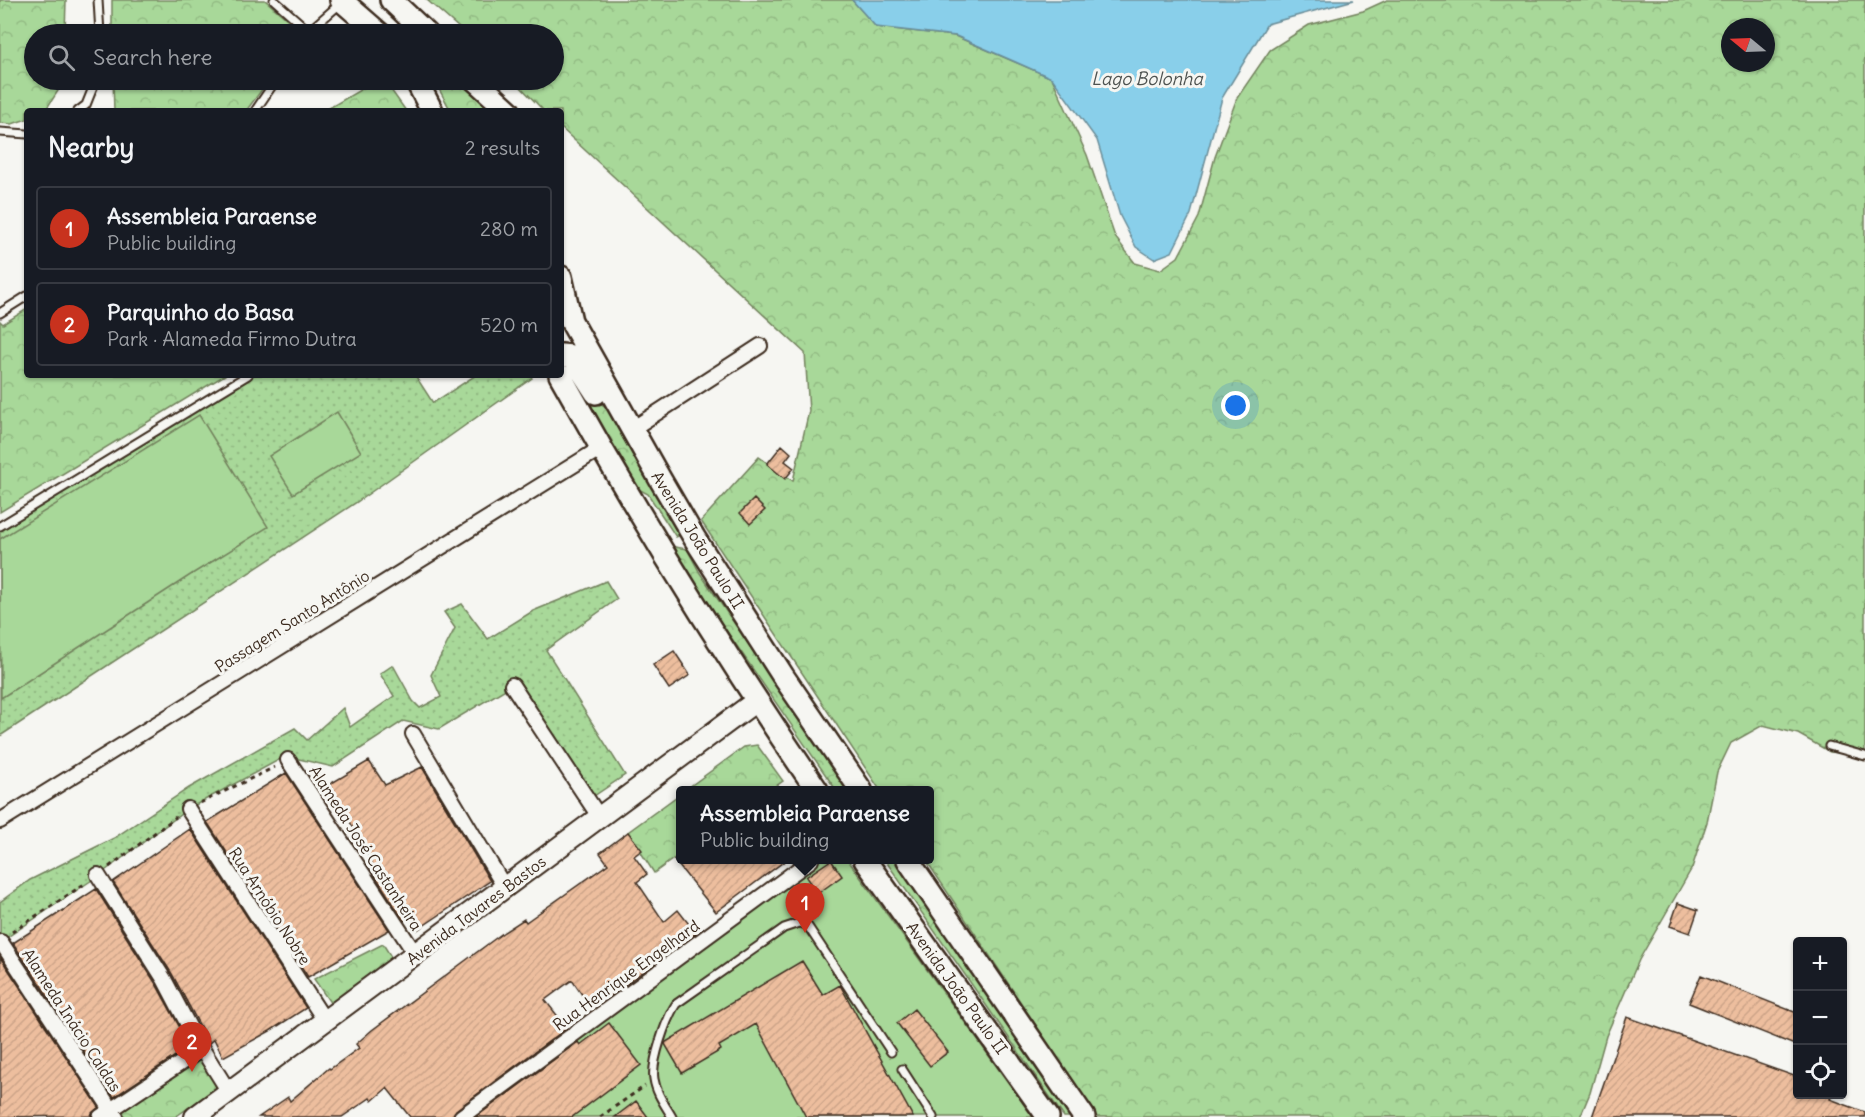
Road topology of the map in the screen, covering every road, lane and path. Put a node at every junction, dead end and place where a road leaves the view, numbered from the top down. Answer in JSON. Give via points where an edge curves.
{"nodes":[{"id":1,"x":98,"y":0,"type":"edge"},
{"id":2,"x":274,"y":0,"type":"edge"},
{"id":3,"x":391,"y":0,"type":"edge"},
{"id":4,"x":342,"y":1,"type":"edge"},
{"id":5,"x":99,"y":24,"type":"edge"},
{"id":6,"x":299,"y":24,"type":"edge"},
{"id":7,"x":318,"y":24,"type":"edge"},
{"id":8,"x":368,"y":24,"type":"edge"},
{"id":9,"x":416,"y":24,"type":"edge"},
{"id":10,"x":92,"y":90,"type":"edge"},
{"id":11,"x":269,"y":90,"type":"edge"},
{"id":12,"x":421,"y":90,"type":"edge"},
{"id":13,"x":486,"y":90,"type":"edge"},
{"id":14,"x":82,"y":108,"type":"edge"},
{"id":15,"x":257,"y":108,"type":"edge"},
{"id":16,"x":430,"y":108,"type":"edge"},
{"id":17,"x":506,"y":108,"type":"edge"},
{"id":18,"x":0,"y":132,"type":"edge"},
{"id":19,"x":24,"y":134,"type":"edge"},
{"id":20,"x":564,"y":290,"type":"edge"},
{"id":21,"x":24,"y":298,"type":"edge"},
{"id":22,"x":0,"y":314,"type":"edge"},
{"id":23,"x":760,"y":346,"type":"dead end"},
{"id":24,"x":564,"y":355,"type":"edge"},
{"id":25,"x":243,"y":378,"type":"edge"},
{"id":26,"x":562,"y":378,"type":"edge"},
{"id":27,"x":614,"y":399,"type":"junction"},
{"id":28,"x":632,"y":429,"type":"junction"},
{"id":29,"x":601,"y":448,"type":"junction"},
{"id":30,"x":633,"y":500,"type":"junction"},
{"id":31,"x":0,"y":526,"type":"edge"},
{"id":32,"x":695,"y":539,"type":"junction"},
{"id":33,"x":512,"y":685,"type":"dead end"},
{"id":34,"x":756,"y":701,"type":"junction"},
{"id":35,"x":413,"y":734,"type":"dead end"},
{"id":36,"x":1828,"y":746,"type":"dead end"},
{"id":37,"x":1865,"y":756,"type":"edge"},
{"id":38,"x":288,"y":760,"type":"joint"},
{"id":39,"x":814,"y":786,"type":"edge"},
{"id":40,"x":858,"y":786,"type":"edge"},
{"id":41,"x":188,"y":809,"type":"junction"},
{"id":42,"x":600,"y":818,"type":"junction"},
{"id":43,"x":0,"y":821,"type":"edge"},
{"id":44,"x":806,"y":864,"type":"edge"},
{"id":45,"x":868,"y":864,"type":"edge"},
{"id":46,"x":911,"y":864,"type":"edge"},
{"id":47,"x":98,"y":875,"type":"junction"},
{"id":48,"x":505,"y":888,"type":"junction"},
{"id":49,"x":5,"y":938,"type":"edge"},
{"id":50,"x":416,"y":955,"type":"junction"},
{"id":51,"x":325,"y":1021,"type":"junction"},
{"id":52,"x":202,"y":1049,"type":"junction"},
{"id":53,"x":891,"y":1052,"type":"dead end"},
{"id":54,"x":902,"y":1069,"type":"dead end"},
{"id":55,"x":654,"y":1080,"type":"junction"},
{"id":56,"x":228,"y":1092,"type":"junction"},
{"id":57,"x":109,"y":1115,"type":"edge"},
{"id":58,"x":195,"y":1117,"type":"edge"},
{"id":59,"x":461,"y":1117,"type":"edge"},
{"id":60,"x":600,"y":1117,"type":"edge"},
{"id":61,"x":672,"y":1117,"type":"edge"},
{"id":62,"x":933,"y":1117,"type":"edge"},
{"id":63,"x":1048,"y":1117,"type":"edge"},
{"id":64,"x":1084,"y":1117,"type":"edge"}],
"edges":[{"from":1,"to":5,"type":"lane"},
{"from":2,"to":6,"type":"lane"},
{"from":3,"to":9,"type":"main road"},
{"from":4,"to":7,"type":"lane"},
{"from":4,"to":8,"type":"main road"},
{"from":10,"to":14,"type":"lane"},
{"from":11,"to":15,"type":"lane"},
{"from":12,"to":16,"type":"main road"},
{"from":13,"to":17,"type":"main road"},
{"from":18,"to":19,"type":"lane"},
{"from":20,"to":27,"type":"main road","name":"Avenida João Paulo II","via":[[571,321]]},
{"from":21,"to":22,"type":"lane"},
{"from":23,"to":28,"type":"street"},
{"from":24,"to":27,"type":"main road","via":[[572,356],[599,398]]},
{"from":25,"to":31,"type":"lane"},
{"from":26,"to":29,"type":"main road","name":"Avenida João Paulo II"},
{"from":27,"to":28,"type":"main road","name":"Avenida João Paulo II"},
{"from":28,"to":32,"type":"main road","name":"Avenida João Paulo II"},
{"from":29,"to":30,"type":"main road","name":"Avenida João Paulo II"},
{"from":29,"to":43,"type":"street","name":"Passagem Santo Antônio"},
{"from":30,"to":32,"type":"main road","via":[[648,502],[675,544],[685,546]]},
{"from":30,"to":34,"type":"main road","name":"Avenida João Paulo II"},
{"from":32,"to":40,"type":"main road","name":"Avenida João Paulo II"},
{"from":33,"to":42,"type":"street"},
{"from":34,"to":39,"type":"main road","name":"Avenida João Paulo II"},
{"from":34,"to":42,"type":"main road","name":"Avenida Tavares Bastos"},
{"from":35,"to":48,"type":"street"},
{"from":36,"to":37,"type":"lane"},
{"from":38,"to":41,"type":"path"},
{"from":38,"to":50,"type":"street","name":"Alameda José Castanheira"},
{"from":41,"to":47,"type":"path"},
{"from":41,"to":51,"type":"street","name":"Rua Arnóbio Nobre"},
{"from":42,"to":48,"type":"main road","name":"Avenida Tavares Bastos"},
{"from":44,"to":59,"type":"street","name":"Rua Henrique Engelhard"},
{"from":45,"to":63,"type":"main road","name":"Avenida João Paulo II"},
{"from":46,"to":64,"type":"main road","name":"Avenida João Paulo II"},
{"from":47,"to":49,"type":"path"},
{"from":47,"to":52,"type":"street","via":[[164,979]]},
{"from":48,"to":50,"type":"main road","name":"Avenida Tavares Bastos"},
{"from":49,"to":57,"type":"street","name":"Alameda Inácio Caldas"},
{"from":50,"to":51,"type":"main road","name":"Avenida Tavares Bastos"},
{"from":51,"to":56,"type":"main road","name":"Avenida Tavares Bastos"},
{"from":52,"to":56,"type":"street"},
{"from":52,"to":57,"type":"street"},
{"from":53,"to":55,"type":"lane","via":[[807,925],[800,924],[784,928],[676,1004],[665,1024]]},
{"from":54,"to":62,"type":"lane"},
{"from":55,"to":60,"type":"path"},
{"from":55,"to":61,"type":"lane"},
{"from":56,"to":58,"type":"main road","name":"Avenida Tavares Bastos"}]}
